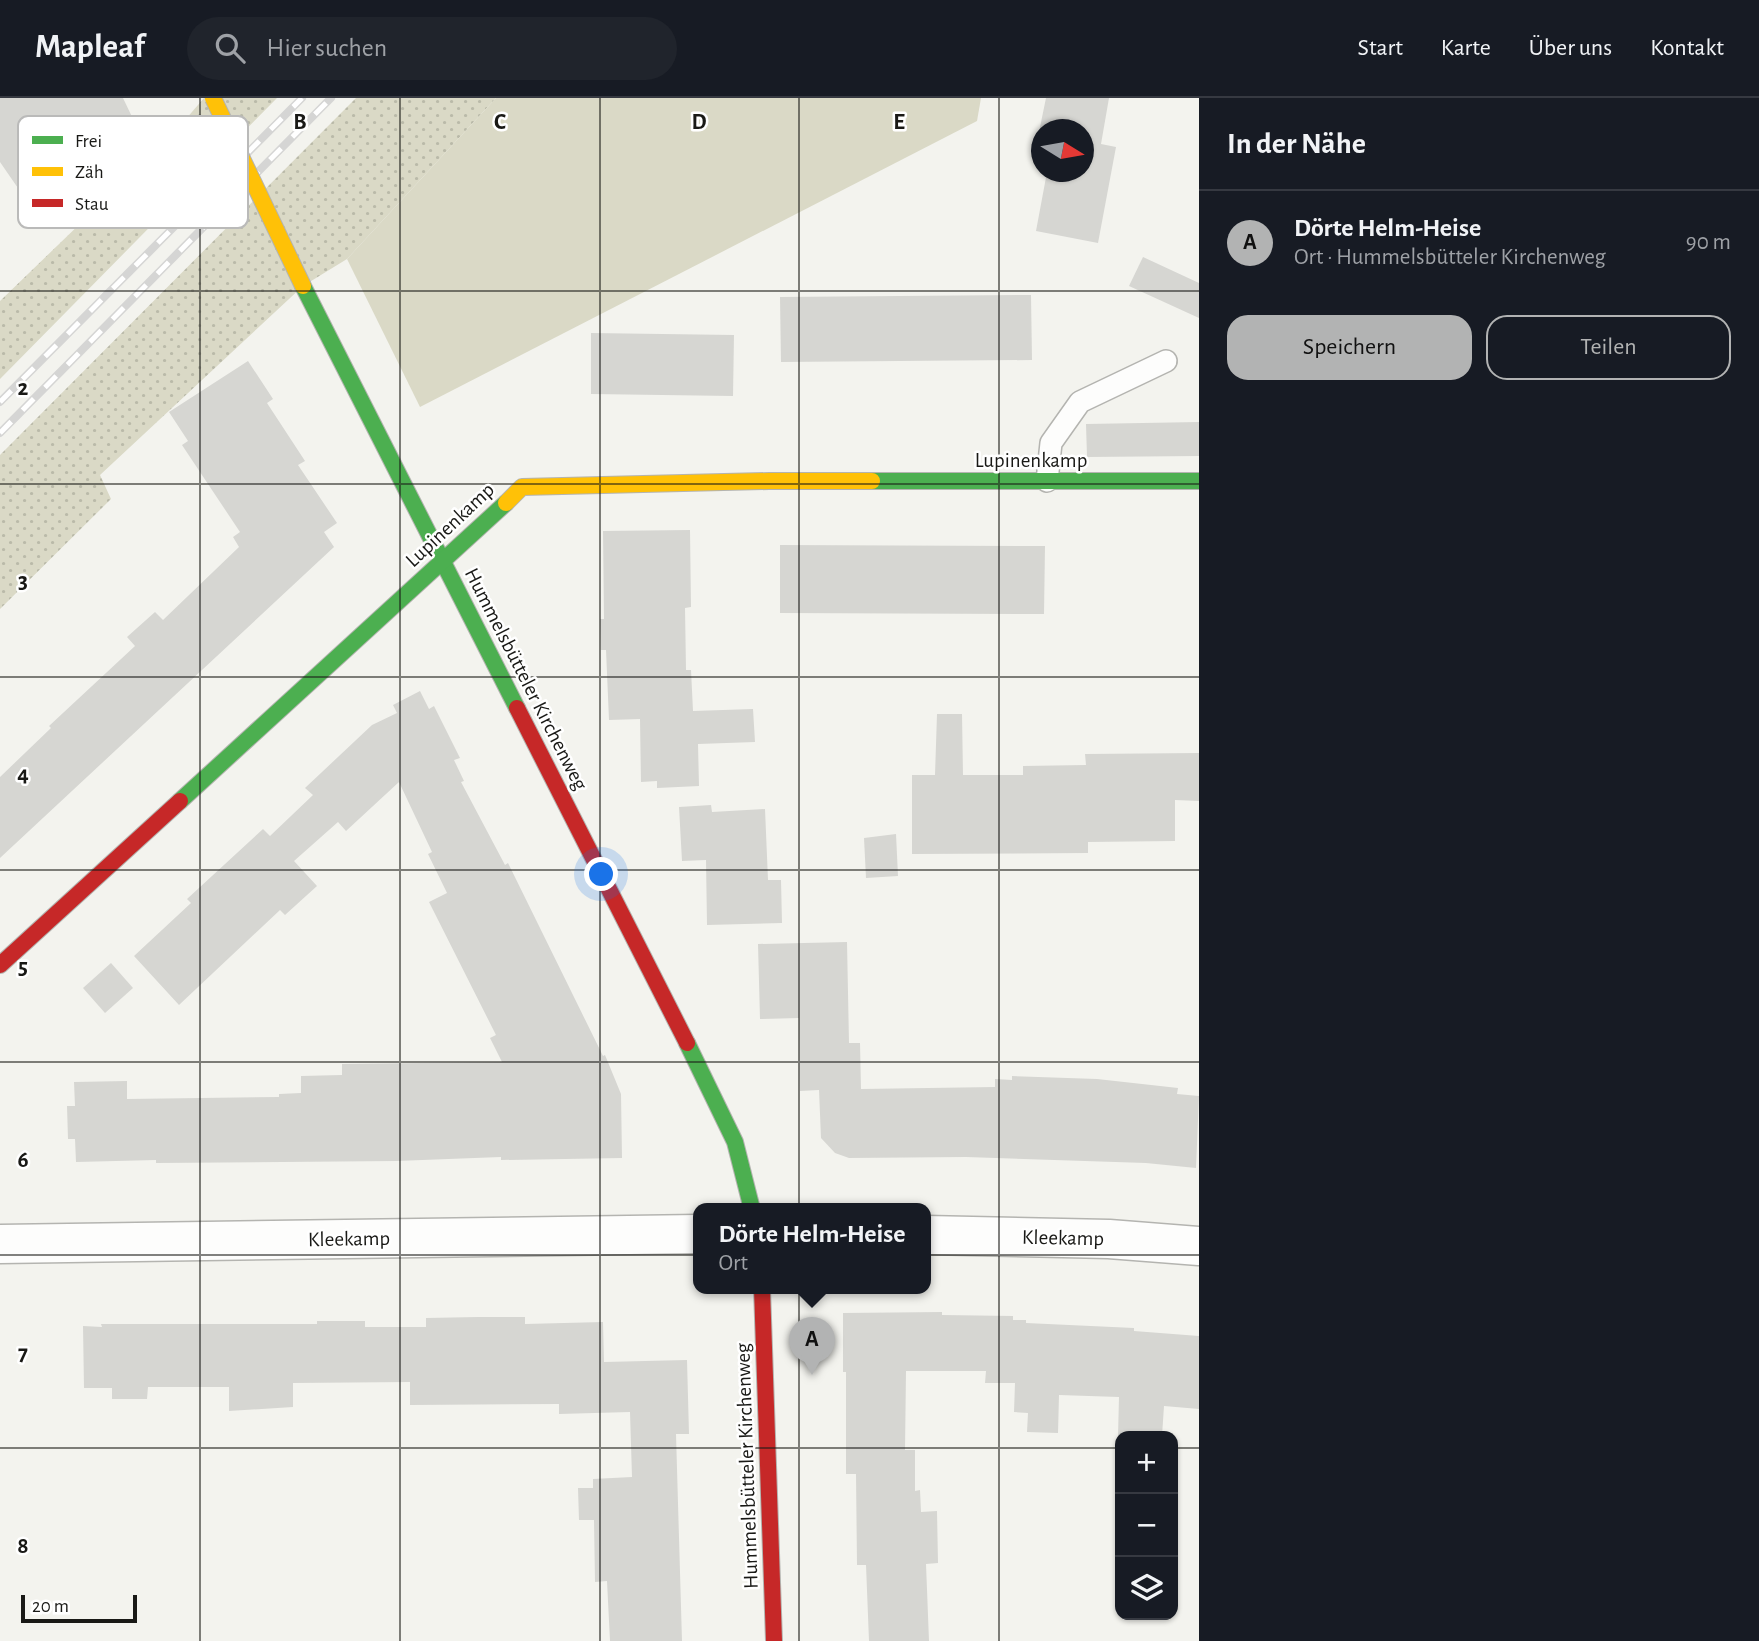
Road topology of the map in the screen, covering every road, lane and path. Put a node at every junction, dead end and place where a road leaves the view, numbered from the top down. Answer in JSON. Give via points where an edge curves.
{"nodes":[{"id":1,"x":214,"y":98,"type":"edge"},
{"id":2,"x":223,"y":116,"type":"edge"},
{"id":3,"x":248,"y":170,"type":"edge"},
{"id":4,"x":1166,"y":361,"type":"dead end"},
{"id":5,"x":1047,"y":481,"type":"junction"},
{"id":6,"x":1199,"y":481,"type":"edge"},
{"id":7,"x":443,"y":562,"type":"junction"},
{"id":8,"x":0,"y":965,"type":"edge"},
{"id":9,"x":750,"y":1203,"type":"edge"},
{"id":10,"x":693,"y":1234,"type":"edge"},
{"id":11,"x":931,"y":1235,"type":"edge"},
{"id":12,"x":0,"y":1244,"type":"edge"},
{"id":13,"x":1199,"y":1247,"type":"edge"},
{"id":14,"x":762,"y":1294,"type":"edge"},
{"id":15,"x":774,"y":1641,"type":"edge"}],
"edges":[{"from":1,"to":2,"type":"street","name":"Hummelsbütteler Kirchenweg","bridge":true},
{"from":3,"to":7,"type":"street","name":"Hummelsbütteler Kirchenweg","bridge":true},
{"from":4,"to":5,"type":"lane","via":[[1080,402],[1051,443]]},
{"from":5,"to":6,"type":"street","name":"Lupinenkamp"},
{"from":5,"to":7,"type":"street","name":"Lupinenkamp","via":[[522,487]]},
{"from":7,"to":8,"type":"street","name":"Lupinenkamp"},
{"from":7,"to":9,"type":"street","name":"Hummelsbütteler Kirchenweg","via":[[735,1142]]},
{"from":10,"to":12,"type":"street","name":"Kleekamp"},
{"from":11,"to":13,"type":"street","name":"Kleekamp","via":[[1109,1239]]},
{"from":14,"to":15,"type":"street","name":"Hummelsbütteler Kirchenweg"}]}
